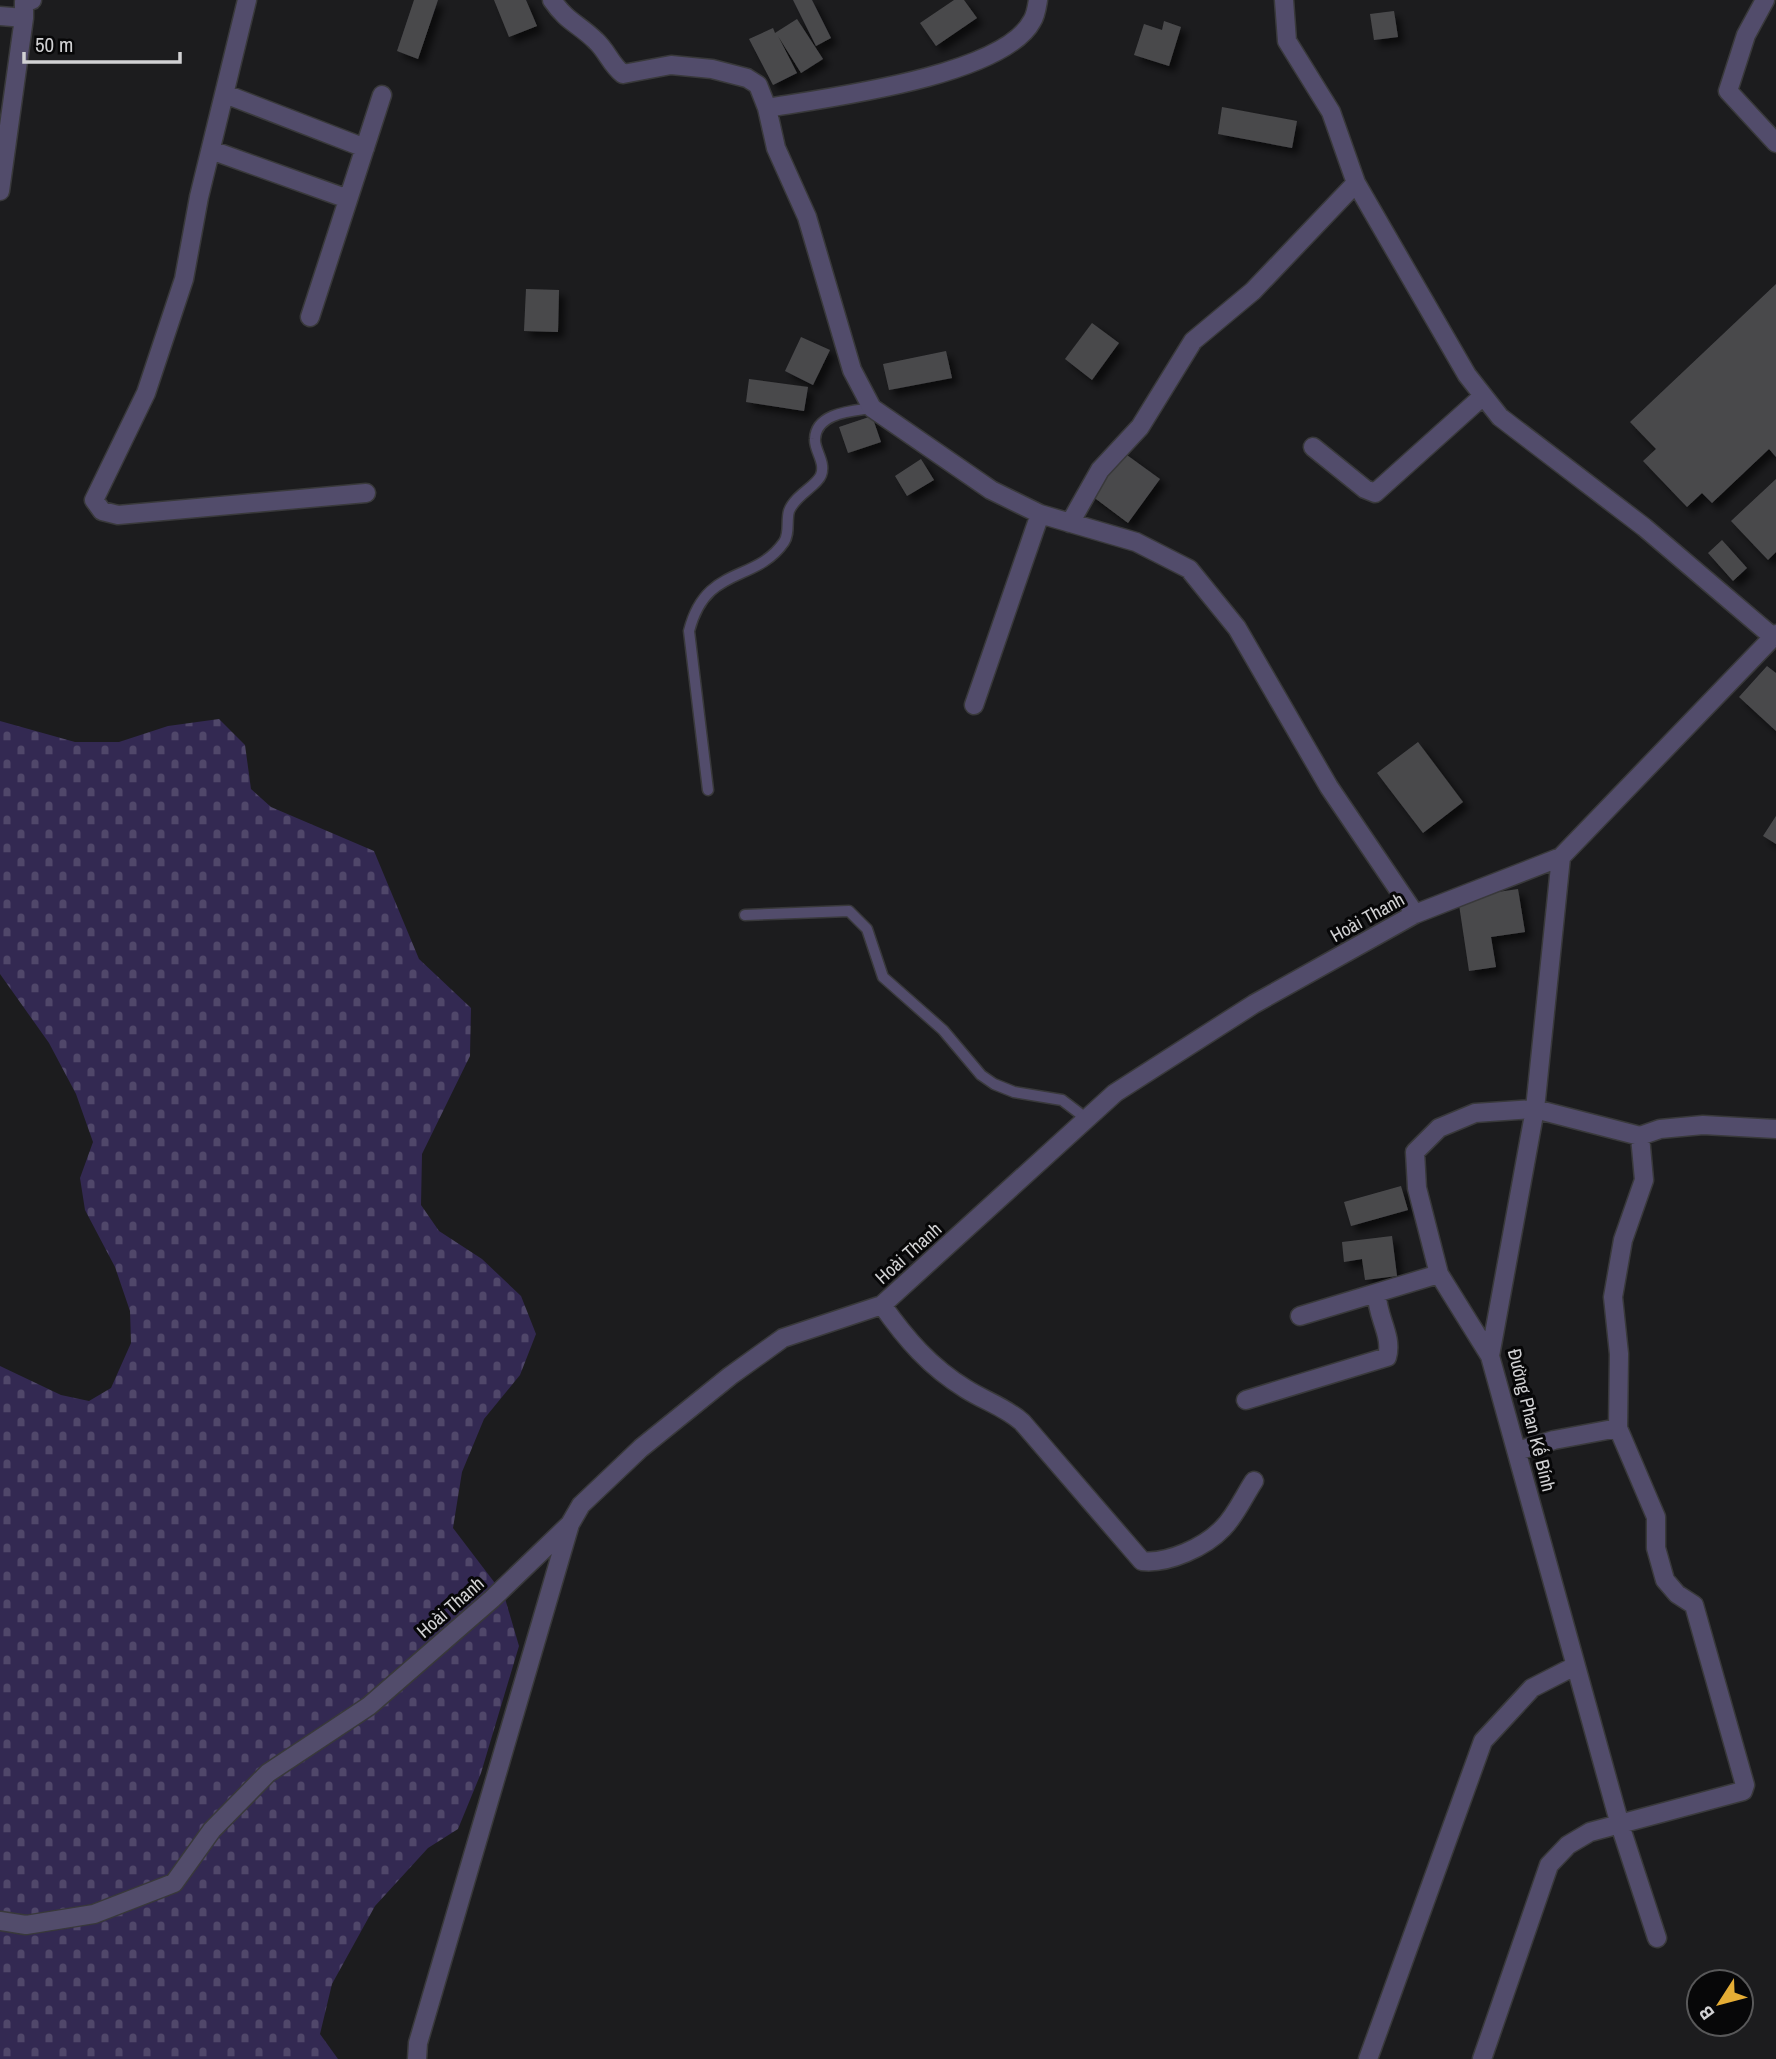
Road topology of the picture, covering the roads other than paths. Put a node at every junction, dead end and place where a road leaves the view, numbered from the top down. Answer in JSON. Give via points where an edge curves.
{"nodes":[{"id":1,"x":247,"y":0,"type":"edge"},
{"id":2,"x":552,"y":0,"type":"edge"},
{"id":3,"x":1038,"y":0,"type":"edge"},
{"id":4,"x":1284,"y":0,"type":"edge"},
{"id":5,"x":1765,"y":0,"type":"edge"},
{"id":6,"x":26,"y":5,"type":"edge"},
{"id":7,"x":0,"y":16,"type":"edge"},
{"id":8,"x":225,"y":94,"type":"junction"},
{"id":9,"x":383,"y":95,"type":"dead end"},
{"id":10,"x":767,"y":108,"type":"junction"},
{"id":11,"x":1776,"y":143,"type":"edge"},
{"id":12,"x":365,"y":148,"type":"junction"},
{"id":13,"x":211,"y":150,"type":"junction"},
{"id":14,"x":1356,"y":183,"type":"junction"},
{"id":15,"x":0,"y":191,"type":"edge"},
{"id":16,"x":348,"y":199,"type":"junction"},
{"id":17,"x":310,"y":317,"type":"dead end"},
{"id":18,"x":1483,"y":396,"type":"junction"},
{"id":19,"x":872,"y":408,"type":"junction"},
{"id":20,"x":1313,"y":447,"type":"dead end"},
{"id":21,"x":366,"y":494,"type":"dead end"},
{"id":22,"x":1040,"y":514,"type":"junction"},
{"id":23,"x":1070,"y":523,"type":"junction"},
{"id":24,"x":1774,"y":636,"type":"edge"},
{"id":25,"x":975,"y":705,"type":"dead end"},
{"id":26,"x":708,"y":790,"type":"dead end"},
{"id":27,"x":1561,"y":857,"type":"junction"},
{"id":28,"x":1415,"y":914,"type":"junction"},
{"id":29,"x":745,"y":915,"type":"dead end"},
{"id":30,"x":1535,"y":1109,"type":"junction"},
{"id":31,"x":1087,"y":1119,"type":"junction"},
{"id":32,"x":1776,"y":1129,"type":"edge"},
{"id":33,"x":1640,"y":1136,"type":"junction"},
{"id":34,"x":1438,"y":1274,"type":"junction"},
{"id":35,"x":1377,"y":1295,"type":"junction"},
{"id":36,"x":882,"y":1305,"type":"junction"},
{"id":37,"x":1300,"y":1316,"type":"dead end"},
{"id":38,"x":1490,"y":1356,"type":"junction"},
{"id":39,"x":1246,"y":1400,"type":"dead end"},
{"id":40,"x":1618,"y":1428,"type":"junction"},
{"id":41,"x":1517,"y":1451,"type":"junction"},
{"id":42,"x":1254,"y":1481,"type":"dead end"},
{"id":43,"x":570,"y":1524,"type":"junction"},
{"id":44,"x":1576,"y":1666,"type":"junction"},
{"id":45,"x":1620,"y":1825,"type":"junction"},
{"id":46,"x":0,"y":1921,"type":"edge"},
{"id":47,"x":1657,"y":1938,"type":"dead end"},
{"id":48,"x":416,"y":2059,"type":"edge"},
{"id":49,"x":1368,"y":2059,"type":"edge"},
{"id":50,"x":1482,"y":2059,"type":"edge"}],
"edges":[{"from":1,"to":8,"type":"street"},
{"from":2,"to":10,"type":"street","via":[[563,16],[599,43],[623,75],[671,65],[712,69],[758,85]]},
{"from":3,"to":10,"type":"street","via":[[1032,21],[1017,38],[983,58],[903,85]]},
{"from":4,"to":14,"type":"street","via":[[1287,41],[1331,112]]},
{"from":5,"to":11,"type":"street","via":[[1746,35],[1728,91]]},
{"from":6,"to":7,"type":"street"},
{"from":6,"to":15,"type":"street"},
{"from":8,"to":12,"type":"street"},
{"from":8,"to":13,"type":"street"},
{"from":9,"to":12,"type":"street"},
{"from":10,"to":19,"type":"street","via":[[776,148],[811,230],[852,370]]},
{"from":12,"to":16,"type":"street"},
{"from":13,"to":16,"type":"street"},
{"from":13,"to":21,"type":"street","via":[[180,292],[146,393],[94,500],[102,510],[118,515]]},
{"from":14,"to":18,"type":"street"},
{"from":14,"to":23,"type":"street","via":[[1253,291],[1193,341],[1140,427],[1100,470]]},
{"from":16,"to":17,"type":"street"},
{"from":18,"to":20,"type":"street","via":[[1375,493]]},
{"from":18,"to":24,"type":"street","via":[[1500,417],[1644,527]]},
{"from":19,"to":22,"type":"street","via":[[991,490]]},
{"from":19,"to":26,"type":"lane","via":[[834,415],[822,423],[815,439],[820,479],[802,492],[789,511],[786,540],[773,554],[709,591],[695,607],[689,631]]},
{"from":22,"to":23,"type":"street"},
{"from":22,"to":25,"type":"street"},
{"from":23,"to":28,"type":"street","via":[[1136,542],[1189,569],[1237,628],[1329,787]]},
{"from":24,"to":27,"type":"street","name":"Hoài Thanh"},
{"from":27,"to":28,"type":"street","name":"Hoài Thanh"},
{"from":27,"to":30,"type":"street","name":"Đường Phan Kế Bính"},
{"from":28,"to":31,"type":"street","name":"Hoài Thanh","via":[[1254,1004],[1115,1093]]},
{"from":29,"to":31,"type":"lane","via":[[849,911],[867,929],[883,977],[943,1030],[981,1075],[1014,1092],[1062,1100]]},
{"from":30,"to":33,"type":"street"},
{"from":30,"to":34,"type":"street","via":[[1475,1113],[1439,1128],[1415,1152],[1417,1188]]},
{"from":30,"to":38,"type":"street","name":"Đường Phan Kế Bính"},
{"from":31,"to":36,"type":"street","name":"Hoài Thanh"},
{"from":32,"to":33,"type":"street","via":[[1703,1125]]},
{"from":33,"to":40,"type":"street","via":[[1644,1180],[1623,1240],[1613,1297],[1619,1354]]},
{"from":34,"to":35,"type":"street"},
{"from":34,"to":38,"type":"street"},
{"from":35,"to":37,"type":"street"},
{"from":35,"to":39,"type":"street","via":[[1377,1310],[1390,1346],[1387,1357]]},
{"from":36,"to":42,"type":"street","via":[[928,1361],[1022,1422],[1142,1562],[1174,1558],[1222,1529]]},
{"from":36,"to":43,"type":"street","name":"Hoài Thanh","via":[[783,1338],[641,1448],[580,1505]]},
{"from":38,"to":41,"type":"street","name":"Đường Phan Kế Bính"},
{"from":40,"to":41,"type":"street"},
{"from":40,"to":45,"type":"street","via":[[1656,1517],[1656,1548],[1665,1580],[1694,1605],[1745,1785],[1743,1791]]},
{"from":41,"to":44,"type":"street","name":"Đường Phan Kế Bính"},
{"from":43,"to":46,"type":"street","name":"Hoài Thanh","via":[[492,1600],[369,1706],[268,1773],[212,1830],[174,1883],[94,1914],[26,1924]]},
{"from":43,"to":48,"type":"street"},
{"from":44,"to":45,"type":"street","name":"Đường Phan Kế Bính"},
{"from":44,"to":49,"type":"street","via":[[1532,1688],[1483,1741]]},
{"from":45,"to":47,"type":"street","name":"Đường Phan Kế Bính"},
{"from":45,"to":50,"type":"street","via":[[1590,1832],[1567,1845],[1549,1865]]}]}
